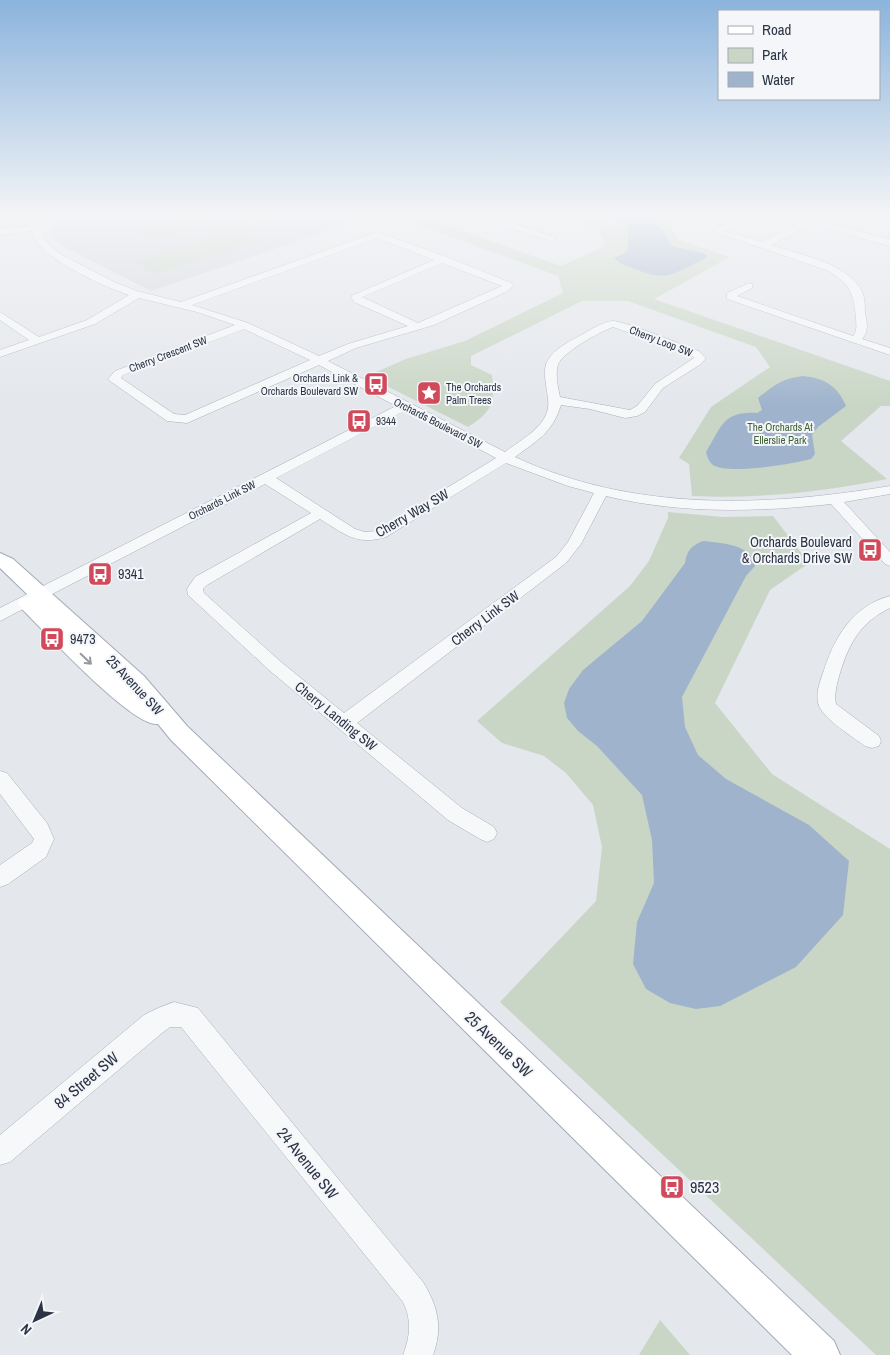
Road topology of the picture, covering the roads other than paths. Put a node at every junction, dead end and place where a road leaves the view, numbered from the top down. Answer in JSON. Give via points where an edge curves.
{"nodes":[{"id":1,"x":98,"y":278,"type":"edge"},
{"id":2,"x":257,"y":278,"type":"edge"},
{"id":3,"x":398,"y":278,"type":"edge"},
{"id":4,"x":494,"y":278,"type":"edge"},
{"id":5,"x":845,"y":278,"type":"edge"},
{"id":6,"x":749,"y":286,"type":"dead end"},
{"id":7,"x":138,"y":294,"type":"junction"},
{"id":8,"x":182,"y":305,"type":"junction"},
{"id":9,"x":0,"y":315,"type":"edge"},
{"id":10,"x":244,"y":325,"type":"junction"},
{"id":11,"x":418,"y":326,"type":"junction"},
{"id":12,"x":854,"y":340,"type":"junction"},
{"id":13,"x":38,"y":341,"type":"junction"},
{"id":14,"x":890,"y":352,"type":"edge"},
{"id":15,"x":0,"y":354,"type":"edge"},
{"id":16,"x":318,"y":361,"type":"junction"},
{"id":17,"x":554,"y":400,"type":"junction"},
{"id":18,"x":405,"y":406,"type":"junction"},
{"id":19,"x":506,"y":457,"type":"junction"},
{"id":20,"x":266,"y":478,"type":"junction"},
{"id":21,"x":890,"y":490,"type":"edge"},
{"id":22,"x":602,"y":491,"type":"junction"},
{"id":23,"x":834,"y":499,"type":"junction"},
{"id":24,"x":321,"y":513,"type":"junction"},
{"id":25,"x":0,"y":560,"type":"edge"},
{"id":26,"x":890,"y":561,"type":"edge"},
{"id":27,"x":0,"y":574,"type":"edge"},
{"id":28,"x":33,"y":598,"type":"junction"},
{"id":29,"x":890,"y":600,"type":"edge"},
{"id":30,"x":0,"y":614,"type":"edge"},
{"id":31,"x":344,"y":723,"type":"junction"},
{"id":32,"x":872,"y":741,"type":"dead end"},
{"id":33,"x":0,"y":779,"type":"edge"},
{"id":34,"x":487,"y":833,"type":"dead end"},
{"id":35,"x":0,"y":877,"type":"edge"},
{"id":36,"x":175,"y":1012,"type":"joint"},
{"id":37,"x":0,"y":1152,"type":"edge"},
{"id":38,"x":418,"y":1355,"type":"edge"},
{"id":39,"x":820,"y":1355,"type":"edge"}],
"edges":[{"from":1,"to":7,"type":"street","name":"Orchards Boulevard SW"},
{"from":2,"to":8,"type":"street"},
{"from":3,"to":11,"type":"street","via":[[356,296],[358,300]]},
{"from":4,"to":11,"type":"street","via":[[509,286]]},
{"from":5,"to":12,"type":"street","via":[[858,294],[862,327]]},
{"from":6,"to":12,"type":"street","via":[[731,294],[731,297]]},
{"from":7,"to":8,"type":"street","name":"Orchards Boulevard SW"},
{"from":7,"to":13,"type":"street","via":[[98,319]]},
{"from":8,"to":10,"type":"street","name":"Orchards Boulevard SW"},
{"from":9,"to":13,"type":"street"},
{"from":10,"to":16,"type":"street","name":"Orchards Boulevard SW"},
{"from":10,"to":16,"type":"street","name":"Cherry Crescent SW","via":[[119,373],[114,379],[171,418],[181,420]]},
{"from":11,"to":16,"type":"street","via":[[366,341]]},
{"from":12,"to":14,"type":"street"},
{"from":13,"to":15,"type":"street"},
{"from":16,"to":18,"type":"street","name":"Orchards Boulevard SW"},
{"from":17,"to":17,"type":"street","name":"Cherry Loop SW","via":[[634,413],[659,386],[700,358],[695,353],[614,324],[606,326],[549,361]]},
{"from":17,"to":19,"type":"street","name":"Cherry Loop SW","via":[[547,425],[532,440]]},
{"from":18,"to":19,"type":"street","name":"Orchards Boulevard SW"},
{"from":18,"to":20,"type":"street","name":"Orchards Link SW"},
{"from":19,"to":22,"type":"street","name":"Orchards Boulevard SW","via":[[556,478]]},
{"from":19,"to":24,"type":"street","name":"Cherry Way SW","via":[[381,534],[365,537],[350,532]]},
{"from":20,"to":24,"type":"street","name":"Cherry Way SW"},
{"from":20,"to":28,"type":"street","name":"Orchards Link SW"},
{"from":21,"to":23,"type":"street","name":"Orchards Boulevard SW"},
{"from":22,"to":23,"type":"street","name":"Orchards Boulevard SW","via":[[650,501],[719,507]]},
{"from":22,"to":31,"type":"street","name":"Cherry Link SW","via":[[562,560]]},
{"from":23,"to":26,"type":"street"},
{"from":24,"to":31,"type":"street","name":"Cherry Landing SW","via":[[206,578],[195,589],[199,599]]},
{"from":25,"to":28,"type":"main road","name":"25 Avenue SW"},
{"from":27,"to":28,"type":"main road","name":"25 Avenue SW"},
{"from":28,"to":30,"type":"street","name":"Orchards Link SW"},
{"from":28,"to":39,"type":"main road","name":"25 Avenue SW","via":[[136,682],[179,733]]},
{"from":29,"to":32,"type":"street","via":[[873,609],[852,627],[838,652],[826,689],[829,708]]},
{"from":31,"to":34,"type":"street","name":"Cherry Landing SW","via":[[455,814]]},
{"from":33,"to":35,"type":"street","via":[[40,829],[44,839],[34,854]]},
{"from":36,"to":37,"type":"street","name":"84 Street SW","via":[[153,1024]]},
{"from":36,"to":38,"type":"street","name":"24 Avenue SW","via":[[196,1023],[413,1292],[424,1315],[425,1326]]}]}
